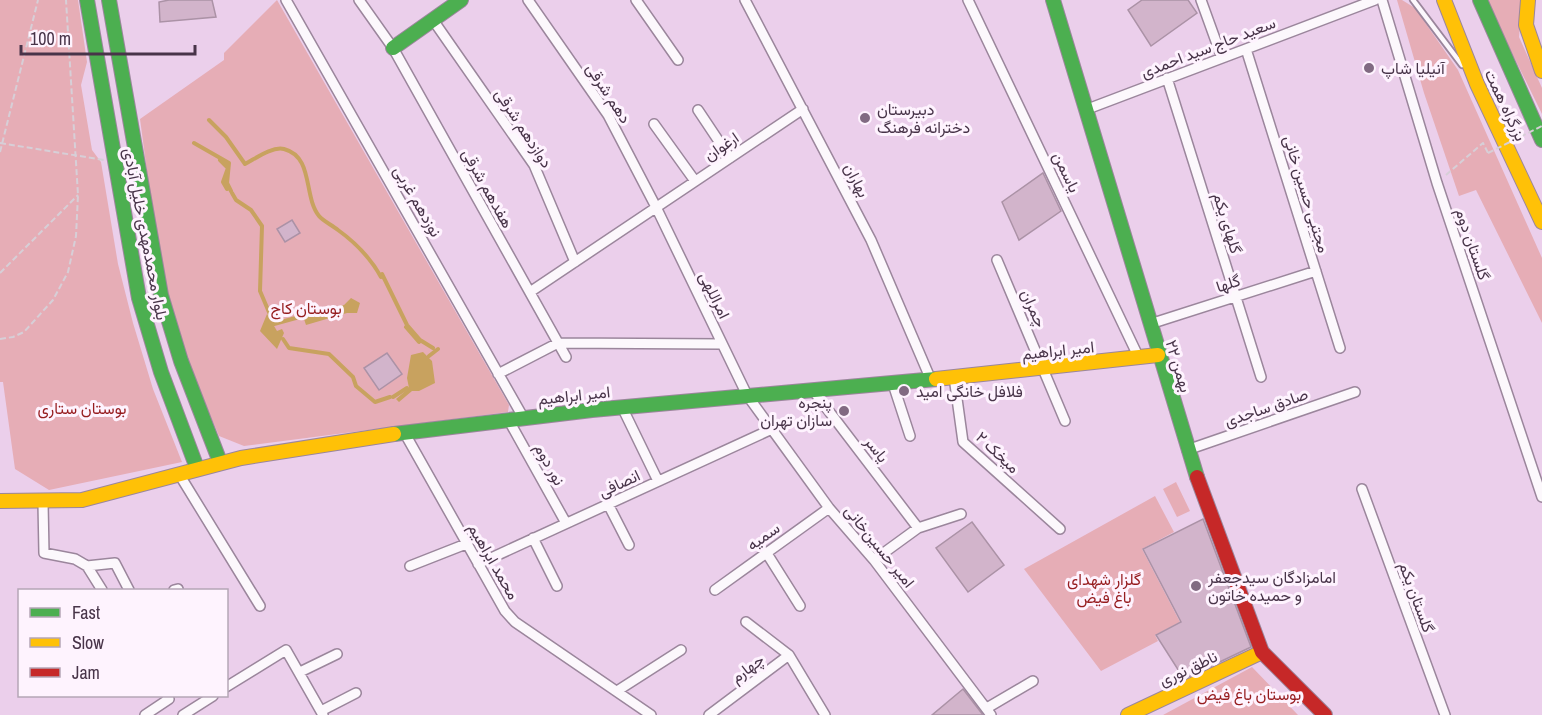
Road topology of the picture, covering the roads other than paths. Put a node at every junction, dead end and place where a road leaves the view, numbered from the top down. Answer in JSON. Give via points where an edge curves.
{"nodes":[{"id":1,"x":87,"y":0,"type":"edge"},
{"id":2,"x":109,"y":0,"type":"edge"},
{"id":3,"x":286,"y":0,"type":"edge"},
{"id":4,"x":359,"y":0,"type":"edge"},
{"id":5,"x":461,"y":0,"type":"edge"},
{"id":6,"x":528,"y":0,"type":"edge"},
{"id":7,"x":636,"y":0,"type":"edge"},
{"id":8,"x":745,"y":0,"type":"edge"},
{"id":9,"x":968,"y":0,"type":"edge"},
{"id":10,"x":1053,"y":0,"type":"edge"},
{"id":11,"x":1201,"y":0,"type":"edge"},
{"id":12,"x":1375,"y":0,"type":"edge"},
{"id":13,"x":1382,"y":0,"type":"edge"},
{"id":14,"x":1413,"y":0,"type":"edge"},
{"id":15,"x":1444,"y":0,"type":"edge"},
{"id":16,"x":1480,"y":0,"type":"edge"},
{"id":17,"x":1528,"y":0,"type":"edge"},
{"id":18,"x":432,"y":20,"type":"junction"},
{"id":19,"x":393,"y":48,"type":"junction"},
{"id":20,"x":1246,"y":49,"type":"junction"},
{"id":21,"x":1221,"y":58,"type":"junction"},
{"id":22,"x":678,"y":60,"type":"dead end"},
{"id":23,"x":1542,"y":71,"type":"edge"},
{"id":24,"x":1167,"y":78,"type":"junction"},
{"id":25,"x":1477,"y":84,"type":"junction"},
{"id":26,"x":803,"y":109,"type":"junction"},
{"id":27,"x":698,"y":110,"type":"dead end"},
{"id":28,"x":1085,"y":110,"type":"junction"},
{"id":29,"x":1530,"y":112,"type":"junction"},
{"id":30,"x":654,"y":124,"type":"dead end"},
{"id":31,"x":1542,"y":134,"type":"edge"},
{"id":32,"x":1542,"y":140,"type":"edge"},
{"id":33,"x":730,"y":158,"type":"junction"},
{"id":34,"x":695,"y":181,"type":"junction"},
{"id":35,"x":656,"y":207,"type":"junction"},
{"id":36,"x":1542,"y":222,"type":"edge"},
{"id":37,"x":997,"y":260,"type":"dead end"},
{"id":38,"x":575,"y":262,"type":"junction"},
{"id":39,"x":1316,"y":271,"type":"junction"},
{"id":40,"x":530,"y":292,"type":"junction"},
{"id":41,"x":1236,"y":296,"type":"junction"},
{"id":42,"x":1150,"y":324,"type":"junction"},
{"id":43,"x":558,"y":342,"type":"junction"},
{"id":44,"x":722,"y":344,"type":"junction"},
{"id":45,"x":1340,"y":348,"type":"dead end"},
{"id":46,"x":1158,"y":355,"type":"junction"},
{"id":47,"x":566,"y":357,"type":"dead end"},
{"id":48,"x":1139,"y":358,"type":"junction"},
{"id":49,"x":1044,"y":368,"type":"junction"},
{"id":50,"x":498,"y":374,"type":"junction"},
{"id":51,"x":954,"y":377,"type":"junction"},
{"id":52,"x":1261,"y":377,"type":"dead end"},
{"id":53,"x":931,"y":380,"type":"junction"},
{"id":54,"x":893,"y":384,"type":"junction"},
{"id":55,"x":812,"y":389,"type":"junction"},
{"id":56,"x":1355,"y":392,"type":"dead end"},
{"id":57,"x":747,"y":395,"type":"junction"},
{"id":58,"x":622,"y":407,"type":"junction"},
{"id":59,"x":523,"y":417,"type":"junction"},
{"id":60,"x":508,"y":419,"type":"junction"},
{"id":61,"x":1065,"y":421,"type":"dead end"},
{"id":62,"x":772,"y":429,"type":"junction"},
{"id":63,"x":209,"y":431,"type":"junction"},
{"id":64,"x":404,"y":432,"type":"junction"},
{"id":65,"x":910,"y":436,"type":"dead end"},
{"id":66,"x":187,"y":438,"type":"junction"},
{"id":67,"x":1187,"y":450,"type":"junction"},
{"id":68,"x":220,"y":462,"type":"junction"},
{"id":69,"x":197,"y":468,"type":"junction"},
{"id":70,"x":178,"y":474,"type":"junction"},
{"id":71,"x":658,"y":481,"type":"junction"},
{"id":72,"x":1362,"y":489,"type":"dead end"},
{"id":73,"x":1542,"y":496,"type":"edge"},
{"id":74,"x":0,"y":501,"type":"edge"},
{"id":75,"x":43,"y":503,"type":"junction"},
{"id":76,"x":608,"y":504,"type":"junction"},
{"id":77,"x":830,"y":508,"type":"junction"},
{"id":78,"x":961,"y":514,"type":"dead end"},
{"id":79,"x":566,"y":523,"type":"junction"},
{"id":80,"x":918,"y":528,"type":"junction"},
{"id":81,"x":1060,"y":529,"type":"dead end"},
{"id":82,"x":533,"y":538,"type":"junction"},
{"id":83,"x":466,"y":544,"type":"junction"},
{"id":84,"x":629,"y":545,"type":"dead end"},
{"id":85,"x":766,"y":552,"type":"junction"},
{"id":86,"x":874,"y":560,"type":"junction"},
{"id":87,"x":478,"y":564,"type":"junction"},
{"id":88,"x":87,"y":566,"type":"junction"},
{"id":89,"x":410,"y":566,"type":"dead end"},
{"id":90,"x":557,"y":586,"type":"dead end"},
{"id":91,"x":101,"y":589,"type":"edge"},
{"id":92,"x":128,"y":589,"type":"edge"},
{"id":93,"x":715,"y":590,"type":"dead end"},
{"id":94,"x":260,"y":606,"type":"dead end"},
{"id":95,"x":800,"y":606,"type":"dead end"},
{"id":96,"x":746,"y":622,"type":"dead end"},
{"id":97,"x":681,"y":650,"type":"dead end"},
{"id":98,"x":1262,"y":651,"type":"junction"},
{"id":99,"x":337,"y":654,"type":"dead end"},
{"id":100,"x":789,"y":655,"type":"junction"},
{"id":101,"x":300,"y":672,"type":"junction"},
{"id":102,"x":1033,"y":681,"type":"dead end"},
{"id":103,"x":228,"y":686,"type":"edge"},
{"id":104,"x":617,"y":691,"type":"junction"},
{"id":105,"x":356,"y":693,"type":"dead end"},
{"id":106,"x":168,"y":697,"type":"edge"},
{"id":107,"x":211,"y":697,"type":"edge"},
{"id":108,"x":989,"y":712,"type":"edge"},
{"id":109,"x":322,"y":713,"type":"edge"},
{"id":110,"x":643,"y":713,"type":"edge"},
{"id":111,"x":145,"y":715,"type":"edge"},
{"id":112,"x":183,"y":715,"type":"edge"},
{"id":113,"x":709,"y":715,"type":"edge"},
{"id":114,"x":825,"y":715,"type":"edge"},
{"id":115,"x":1128,"y":715,"type":"edge"},
{"id":116,"x":1325,"y":715,"type":"edge"},
{"id":117,"x":1445,"y":715,"type":"edge"}],
"edges":[{"from":1,"to":66,"type":"main road","name":"بلوار محمدمهدی خلیل آبادی","via":[[139,298],[160,372]]},
{"from":2,"to":63,"type":"main road","name":"بلوار محمدمهدی خلیل آبادی","via":[[161,295],[181,362]]},
{"from":3,"to":50,"type":"street","name":"نوزدهم غربی"},
{"from":4,"to":19,"type":"street","name":"هفدهم شرقی"},
{"from":5,"to":18,"type":"main road"},
{"from":6,"to":35,"type":"street","name":"دهم شرقی","via":[[608,115]]},
{"from":7,"to":22,"type":"street"},
{"from":8,"to":26,"type":"street","name":"بهاران"},
{"from":9,"to":48,"type":"street","name":"یاسمن"},
{"from":10,"to":28,"type":"main road","name":"۲۲ بهمن"},
{"from":11,"to":21,"type":"street"},
{"from":12,"to":20,"type":"street","name":"سعید حاج سید احمدی"},
{"from":13,"to":73,"type":"street","name":"گلستان دوم","via":[[1437,183]]},
{"from":14,"to":25,"type":"lane"},
{"from":15,"to":25,"type":"main road","name":"بزرگراه همت"},
{"from":16,"to":29,"type":"main road","name":"بزرگراه همت"},
{"from":17,"to":23,"type":"main road","via":[[1526,25]]},
{"from":18,"to":19,"type":"main road"},
{"from":18,"to":38,"type":"street","name":"دوازدهم شرقی","via":[[534,165]]},
{"from":19,"to":40,"type":"street","name":"هفدهم شرقی"},
{"from":20,"to":21,"type":"street","name":"سعید حاج سید احمدی"},
{"from":20,"to":39,"type":"street","name":"مجتبی حسین خانی"},
{"from":21,"to":24,"type":"street","name":"سعید حاج سید احمدی"},
{"from":24,"to":28,"type":"street","name":"سعید حاج سید احمدی"},
{"from":24,"to":41,"type":"street","name":"گلهای یکم"},
{"from":25,"to":36,"type":"main road","name":"بزرگراه همت"},
{"from":26,"to":33,"type":"street","name":"ارغوان"},
{"from":26,"to":53,"type":"street","name":"بهاران","via":[[871,240]]},
{"from":27,"to":33,"type":"street"},
{"from":28,"to":42,"type":"main road","name":"۲۲ بهمن"},
{"from":29,"to":31,"type":"main road"},
{"from":29,"to":32,"type":"main road","name":"بزرگراه همت"},
{"from":30,"to":34,"type":"street"},
{"from":33,"to":34,"type":"street","name":"ارغوان"},
{"from":34,"to":35,"type":"street","name":"ارغوان"},
{"from":35,"to":38,"type":"street","name":"ارغوان"},
{"from":35,"to":44,"type":"street","name":"امراللهی"},
{"from":37,"to":49,"type":"street","name":"چمران"},
{"from":38,"to":40,"type":"street","name":"ارغوان"},
{"from":39,"to":41,"type":"street","name":"گلها"},
{"from":39,"to":45,"type":"street","name":"مجتبی حسین خانی"},
{"from":40,"to":43,"type":"street","name":"هفدهم شرقی"},
{"from":41,"to":42,"type":"street","name":"گلها"},
{"from":41,"to":52,"type":"street","name":"گلهای یکم"},
{"from":42,"to":46,"type":"main road","name":"۲۲ بهمن"},
{"from":43,"to":44,"type":"street"},
{"from":43,"to":47,"type":"street","name":"هفدهم شرقی"},
{"from":43,"to":50,"type":"street"},
{"from":44,"to":57,"type":"street","name":"امراللهی"},
{"from":46,"to":48,"type":"main road","name":"امیر ابراهیم"},
{"from":46,"to":67,"type":"main road","name":"۲۲ بهمن"},
{"from":48,"to":49,"type":"main road","name":"امیر ابراهیم"},
{"from":49,"to":51,"type":"main road","name":"امیر ابراهیم"},
{"from":49,"to":61,"type":"street","name":"چمران"},
{"from":50,"to":59,"type":"street","name":"نوزدهم غربی"},
{"from":51,"to":53,"type":"main road","name":"امیر ابراهیم"},
{"from":51,"to":81,"type":"street","name":"میخک ۲","via":[[963,442]]},
{"from":53,"to":54,"type":"main road","name":"امیر ابراهیم"},
{"from":54,"to":55,"type":"main road","name":"امیر ابراهیم"},
{"from":54,"to":65,"type":"street"},
{"from":55,"to":57,"type":"main road","name":"امیر ابراهیم"},
{"from":55,"to":80,"type":"street","name":"یاسر"},
{"from":56,"to":67,"type":"street","name":"صادق ساجدی"},
{"from":57,"to":58,"type":"main road","name":"امیر ابراهیم"},
{"from":57,"to":62,"type":"street","name":"امیر حسین‌خانی"},
{"from":58,"to":59,"type":"main road","name":"امیر ابراهیم"},
{"from":58,"to":71,"type":"street"},
{"from":59,"to":60,"type":"main road","name":"امیر ابراهیم"},
{"from":60,"to":64,"type":"main road","name":"امیر ابراهیم"},
{"from":60,"to":79,"type":"street","name":"نور دوم"},
{"from":62,"to":71,"type":"street","name":"انصافی"},
{"from":62,"to":77,"type":"street","name":"امیر حسین‌خانی"},
{"from":63,"to":66,"type":"main road","via":[[200,442]]},
{"from":63,"to":68,"type":"main road","name":"بلوار محمدمهدی خلیل آبادی"},
{"from":64,"to":68,"type":"main road","name":"امیر ابراهیم"},
{"from":64,"to":83,"type":"street","name":"محمد ابراهیم"},
{"from":66,"to":69,"type":"main road","name":"بلوار محمدمهدی خلیل آبادی"},
{"from":67,"to":98,"type":"main road","name":"۲۲ بهمن"},
{"from":68,"to":69,"type":"main road","name":"امیر ابراهیم"},
{"from":69,"to":70,"type":"main road","name":"امیر ابراهیم"},
{"from":70,"to":75,"type":"main road","name":"امیر ابراهیم","via":[[84,500]]},
{"from":70,"to":94,"type":"street"},
{"from":71,"to":76,"type":"street","name":"انصافی"},
{"from":72,"to":117,"type":"street","name":"گلستان یکم"},
{"from":74,"to":75,"type":"main road","name":"امیر ابراهیم"},
{"from":75,"to":88,"type":"street","via":[[44,553],[75,559]]},
{"from":76,"to":79,"type":"street","name":"انصافی"},
{"from":76,"to":84,"type":"street"},
{"from":77,"to":85,"type":"street","name":"سمیه"},
{"from":77,"to":86,"type":"street","name":"امیر حسین‌خانی"},
{"from":78,"to":80,"type":"street"},
{"from":79,"to":82,"type":"street","name":"انصافی"},
{"from":80,"to":86,"type":"street"},
{"from":82,"to":87,"type":"street","name":"انصافی"},
{"from":82,"to":90,"type":"street"},
{"from":83,"to":87,"type":"street","name":"محمد ابراهیم"},
{"from":83,"to":89,"type":"street"},
{"from":85,"to":93,"type":"street","name":"سمیه"},
{"from":85,"to":95,"type":"street"},
{"from":86,"to":108,"type":"street","name":"امیر حسین‌خانی"},
{"from":87,"to":104,"type":"street","name":"محمد ابراهیم","via":[[515,622]]},
{"from":88,"to":91,"type":"street"},
{"from":88,"to":92,"type":"street","via":[[115,563]]},
{"from":96,"to":100,"type":"street"},
{"from":97,"to":104,"type":"street"},
{"from":98,"to":115,"type":"main road","name":"ناطق نوری"},
{"from":98,"to":116,"type":"main road","name":"۲۲ بهمن"},
{"from":99,"to":101,"type":"street"},
{"from":100,"to":113,"type":"street","name":"چهارم"},
{"from":100,"to":114,"type":"street","name":"چهارم"},
{"from":101,"to":103,"type":"street","via":[[286,650]]},
{"from":101,"to":109,"type":"street"},
{"from":102,"to":108,"type":"street"},
{"from":104,"to":110,"type":"street","name":"محمد ابراهیم"},
{"from":105,"to":109,"type":"street"},
{"from":106,"to":111,"type":"street"},
{"from":107,"to":112,"type":"street"}]}
